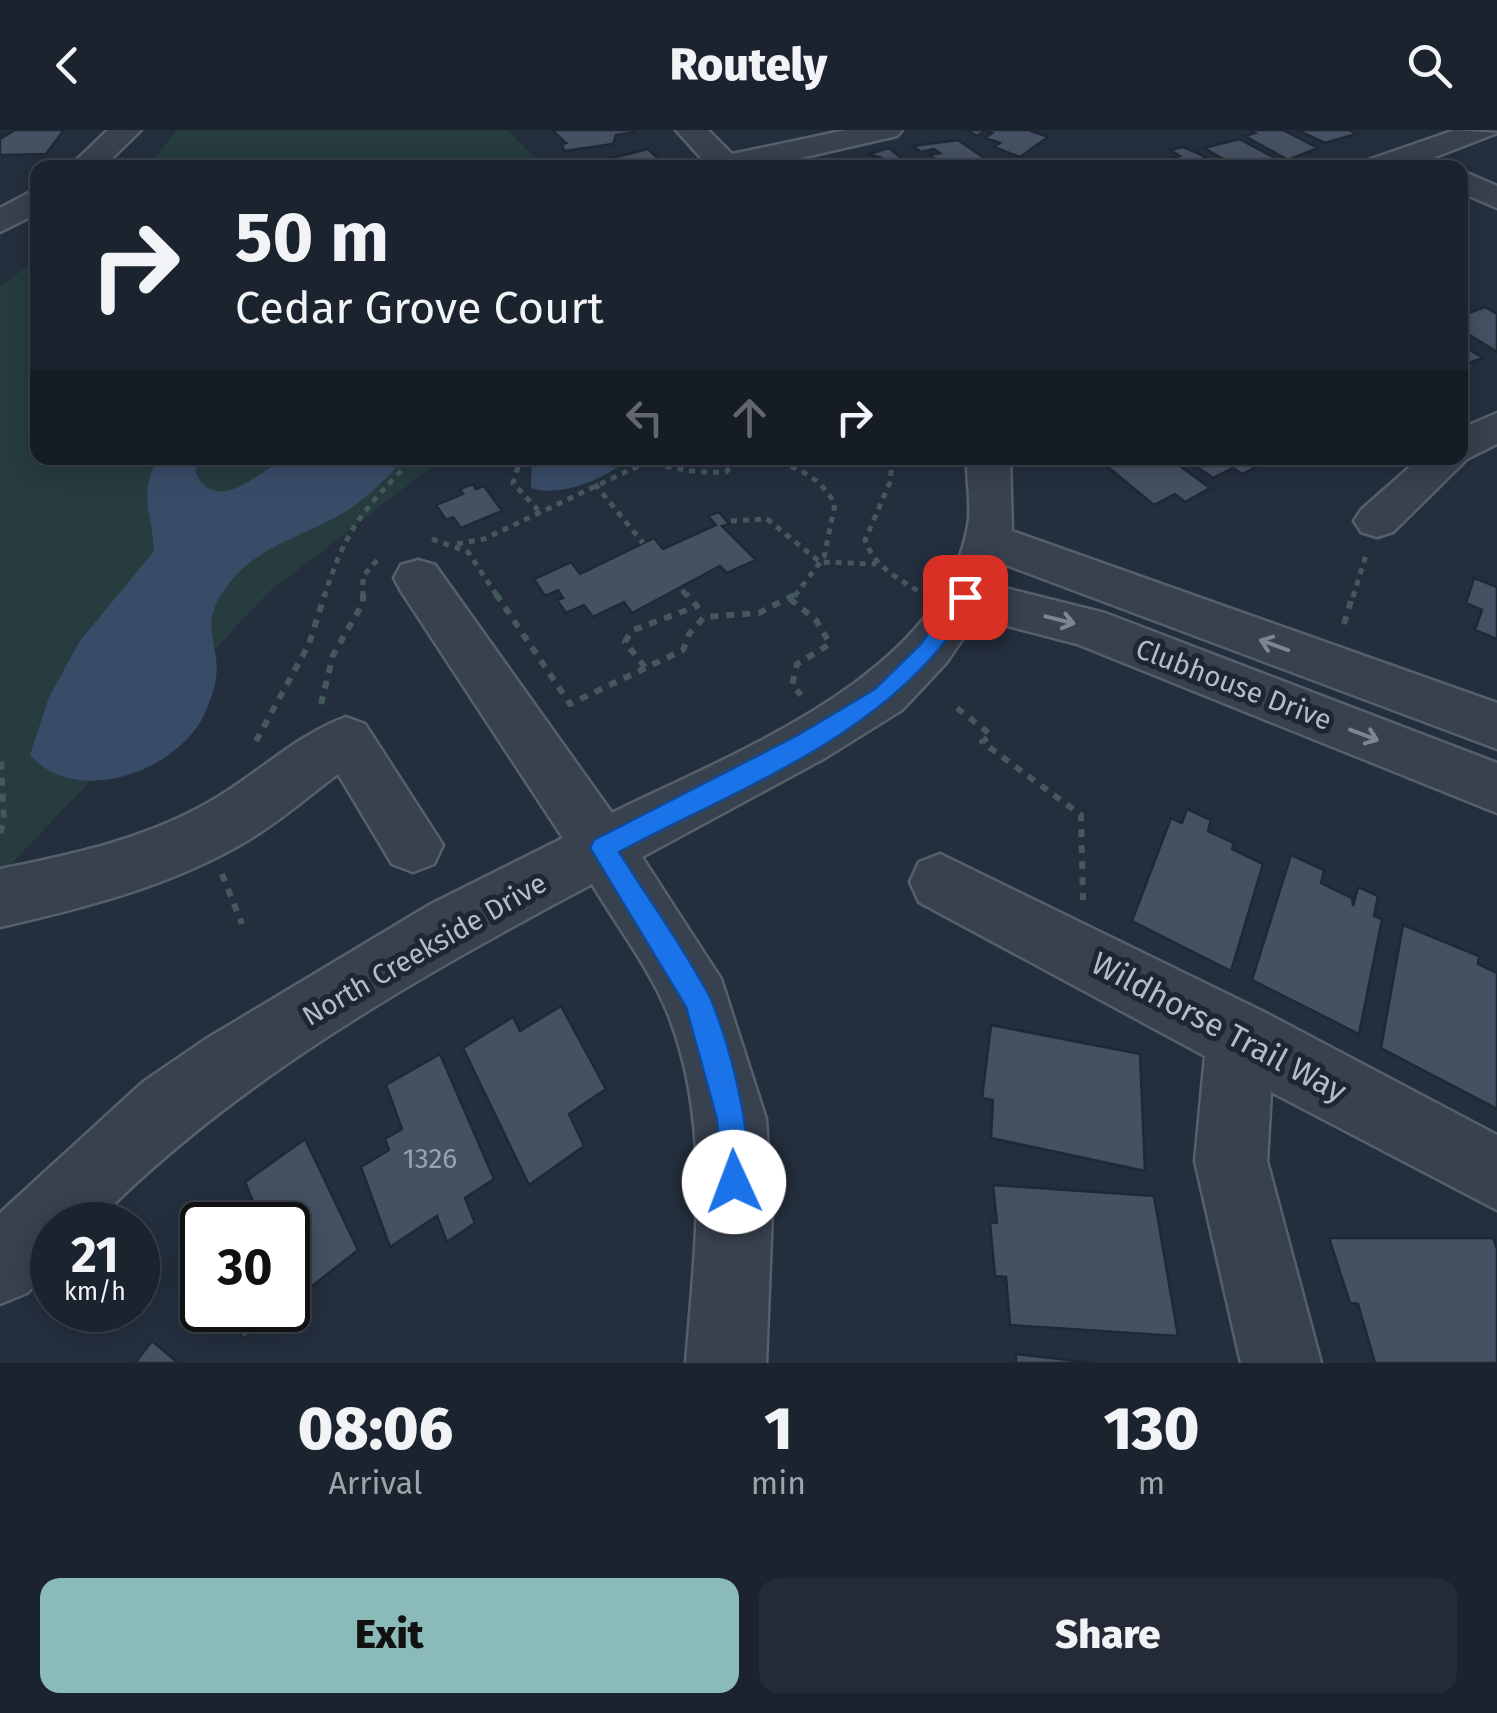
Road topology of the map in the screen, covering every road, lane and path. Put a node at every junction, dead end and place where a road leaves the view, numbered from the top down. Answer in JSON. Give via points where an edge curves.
{"nodes":[{"id":1,"x":126,"y":130,"type":"edge"},
{"id":2,"x":690,"y":130,"type":"edge"},
{"id":3,"x":887,"y":130,"type":"edge"},
{"id":4,"x":1484,"y":130,"type":"edge"},
{"id":5,"x":92,"y":160,"type":"edge"},
{"id":6,"x":721,"y":160,"type":"edge"},
{"id":7,"x":754,"y":160,"type":"edge"},
{"id":8,"x":1425,"y":160,"type":"edge"},
{"id":9,"x":1468,"y":184,"type":"edge"},
{"id":10,"x":1497,"y":198,"type":"edge"},
{"id":11,"x":30,"y":203,"type":"edge"},
{"id":12,"x":0,"y":222,"type":"edge"},
{"id":13,"x":1497,"y":426,"type":"edge"},
{"id":14,"x":1468,"y":442,"type":"edge"},
{"id":15,"x":406,"y":465,"type":"edge"},
{"id":16,"x":516,"y":465,"type":"edge"},
{"id":17,"x":636,"y":465,"type":"edge"},
{"id":18,"x":661,"y":465,"type":"edge"},
{"id":19,"x":732,"y":465,"type":"edge"},
{"id":20,"x":793,"y":465,"type":"edge"},
{"id":21,"x":892,"y":465,"type":"edge"},
{"id":22,"x":989,"y":465,"type":"edge"},
{"id":23,"x":1438,"y":465,"type":"edge"},
{"id":24,"x":595,"y":484,"type":"junction"},
{"id":25,"x":538,"y":510,"type":"junction"},
{"id":26,"x":731,"y":520,"type":"dead end"},
{"id":27,"x":1377,"y":521,"type":"joint"},
{"id":28,"x":987,"y":540,"type":"junction"},
{"id":29,"x":643,"y":543,"type":"dead end"},
{"id":30,"x":421,"y":553,"type":"junction"},
{"id":31,"x":821,"y":563,"type":"junction"},
{"id":32,"x":878,"y":564,"type":"junction"},
{"id":33,"x":682,"y":590,"type":"dead end"},
{"id":34,"x":946,"y":596,"type":"junction"},
{"id":35,"x":790,"y":599,"type":"junction"},
{"id":36,"x":697,"y":606,"type":"junction"},
{"id":37,"x":708,"y":616,"type":"junction"},
{"id":38,"x":1344,"y":624,"type":"dead end"},
{"id":39,"x":645,"y":666,"type":"junction"},
{"id":40,"x":805,"y":700,"type":"dead end"},
{"id":41,"x":956,"y":708,"type":"dead end"},
{"id":42,"x":316,"y":717,"type":"dead end"},
{"id":43,"x":1497,"y":726,"type":"edge"},
{"id":44,"x":248,"y":755,"type":"dead end"},
{"id":45,"x":1,"y":761,"type":"edge"},
{"id":46,"x":1497,"y":788,"type":"edge"},
{"id":47,"x":0,"y":833,"type":"edge"},
{"id":48,"x":413,"y":845,"type":"dead end"},
{"id":49,"x":602,"y":848,"type":"junction"},
{"id":50,"x":940,"y":882,"type":"dead end"},
{"id":51,"x":0,"y":898,"type":"edge"},
{"id":52,"x":1072,"y":950,"type":"junction"},
{"id":53,"x":1240,"y":1036,"type":"junction"},
{"id":54,"x":1497,"y":1174,"type":"edge"},
{"id":55,"x":0,"y":1266,"type":"edge"},
{"id":56,"x":726,"y":1363,"type":"edge"},
{"id":57,"x":1281,"y":1363,"type":"edge"}],
"edges":[{"from":1,"to":5,"type":"street"},
{"from":2,"to":6,"type":"street"},
{"from":3,"to":7,"type":"street"},
{"from":4,"to":8,"type":"street"},
{"from":9,"to":10,"type":"street"},
{"from":11,"to":12,"type":"street"},
{"from":13,"to":14,"type":"street"},
{"from":15,"to":44,"type":"path","via":[[342,541],[298,670]]},
{"from":16,"to":25,"type":"path","via":[[514,483]]},
{"from":17,"to":24,"type":"path"},
{"from":18,"to":19,"type":"path","via":[[696,474],[726,472]]},
{"from":20,"to":31,"type":"path","via":[[828,489],[834,504]]},
{"from":21,"to":32,"type":"path","via":[[892,482],[866,525],[864,541]]},
{"from":22,"to":28,"type":"street","name":"North Creekside Drive"},
{"from":23,"to":27,"type":"street"},
{"from":24,"to":25,"type":"path"},
{"from":24,"to":29,"type":"path"},
{"from":25,"to":30,"type":"path","via":[[484,539]]},
{"from":26,"to":31,"type":"path","via":[[773,520]]},
{"from":27,"to":38,"type":"path"},
{"from":28,"to":34,"type":"street","name":"North Creekside Drive"},
{"from":43,"to":28,"type":"street","name":"Clubhouse Drive","one_way":true},
{"from":30,"to":39,"type":"path","via":[[468,552],[570,704]]},
{"from":30,"to":42,"type":"path","via":[[364,576],[363,602],[334,655]]},
{"from":30,"to":49,"type":"street"},
{"from":31,"to":32,"type":"path"},
{"from":31,"to":35,"type":"path"},
{"from":32,"to":34,"type":"path"},
{"from":33,"to":36,"type":"path"},
{"from":34,"to":46,"type":"street","name":"Clubhouse Drive","one_way":true,"via":[[1087,626]]},
{"from":34,"to":49,"type":"street","name":"North Creekside Drive","via":[[928,650],[883,695]]},
{"from":35,"to":37,"type":"path","via":[[756,614]]},
{"from":35,"to":40,"type":"path","via":[[816,620],[830,644],[797,664],[792,685]]},
{"from":36,"to":37,"type":"path"},
{"from":36,"to":39,"type":"path","via":[[631,631],[625,642]]},
{"from":37,"to":39,"type":"path","via":[[687,636],[683,650]]},
{"from":41,"to":52,"type":"path","via":[[991,734],[982,742],[1081,816],[1086,883]]},
{"from":45,"to":47,"type":"path"},
{"from":48,"to":51,"type":"street","via":[[346,740],[226,823],[154,857]]},
{"from":49,"to":55,"type":"street","name":"North Creekside Drive","via":[[453,926],[230,1063],[94,1172]]},
{"from":49,"to":56,"type":"street","via":[[698,1002],[731,1119],[735,1213]]},
{"from":50,"to":52,"type":"street","name":"Wildhorse Trail Way"},
{"from":52,"to":53,"type":"street","name":"Wildhorse Trail Way"},
{"from":53,"to":54,"type":"street","name":"Wildhorse Trail Way"},
{"from":53,"to":57,"type":"street","via":[[1231,1161]]}]}
